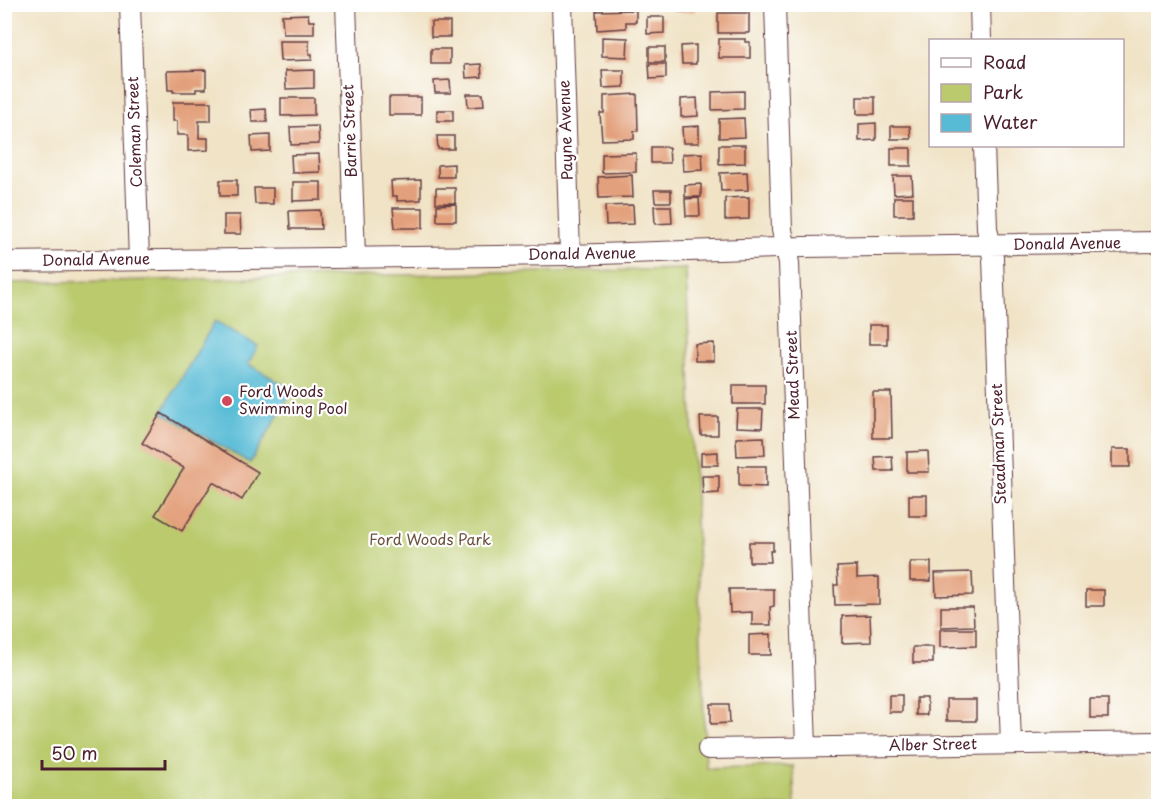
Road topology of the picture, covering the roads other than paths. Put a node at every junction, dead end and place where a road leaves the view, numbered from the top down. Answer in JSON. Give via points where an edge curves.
{"nodes":[{"id":1,"x":130,"y":4,"type":"edge"},
{"id":2,"x":346,"y":4,"type":"edge"},
{"id":3,"x":562,"y":4,"type":"edge"},
{"id":4,"x":775,"y":4,"type":"edge"},
{"id":5,"x":980,"y":4,"type":"edge"},
{"id":6,"x":981,"y":39,"type":"edge"},
{"id":7,"x":984,"y":147,"type":"edge"},
{"id":8,"x":1158,"y":243,"type":"edge"},
{"id":9,"x":990,"y":245,"type":"junction"},
{"id":10,"x":785,"y":248,"type":"junction"},
{"id":11,"x":570,"y":255,"type":"junction"},
{"id":12,"x":355,"y":257,"type":"junction"},
{"id":13,"x":139,"y":260,"type":"junction"},
{"id":14,"x":4,"y":262,"type":"edge"},
{"id":15,"x":1158,"y":742,"type":"edge"},
{"id":16,"x":1011,"y":744,"type":"junction"},
{"id":17,"x":806,"y":747,"type":"junction"},
{"id":18,"x":708,"y":749,"type":"dead end"}],
"edges":[{"from":1,"to":13,"type":"street","name":"Coleman Street"},
{"from":2,"to":12,"type":"street","name":"Barrie Street"},
{"from":3,"to":11,"type":"street","name":"Payne Avenue"},
{"from":4,"to":10,"type":"street","name":"Mead Street"},
{"from":5,"to":6,"type":"street"},
{"from":7,"to":9,"type":"street","name":"Steadman Street"},
{"from":8,"to":9,"type":"street","name":"Donald Avenue"},
{"from":9,"to":10,"type":"street","name":"Donald Avenue"},
{"from":9,"to":16,"type":"street","name":"Steadman Street"},
{"from":10,"to":11,"type":"street","name":"Donald Avenue"},
{"from":10,"to":17,"type":"street","name":"Mead Street","via":[[789,263]]},
{"from":11,"to":12,"type":"street","name":"Donald Avenue"},
{"from":12,"to":13,"type":"street","name":"Donald Avenue"},
{"from":13,"to":14,"type":"street","name":"Donald Avenue"},
{"from":15,"to":16,"type":"street","name":"Alber Street"},
{"from":16,"to":17,"type":"street","name":"Alber Street"},
{"from":17,"to":18,"type":"street","name":"Alber Street"}]}
